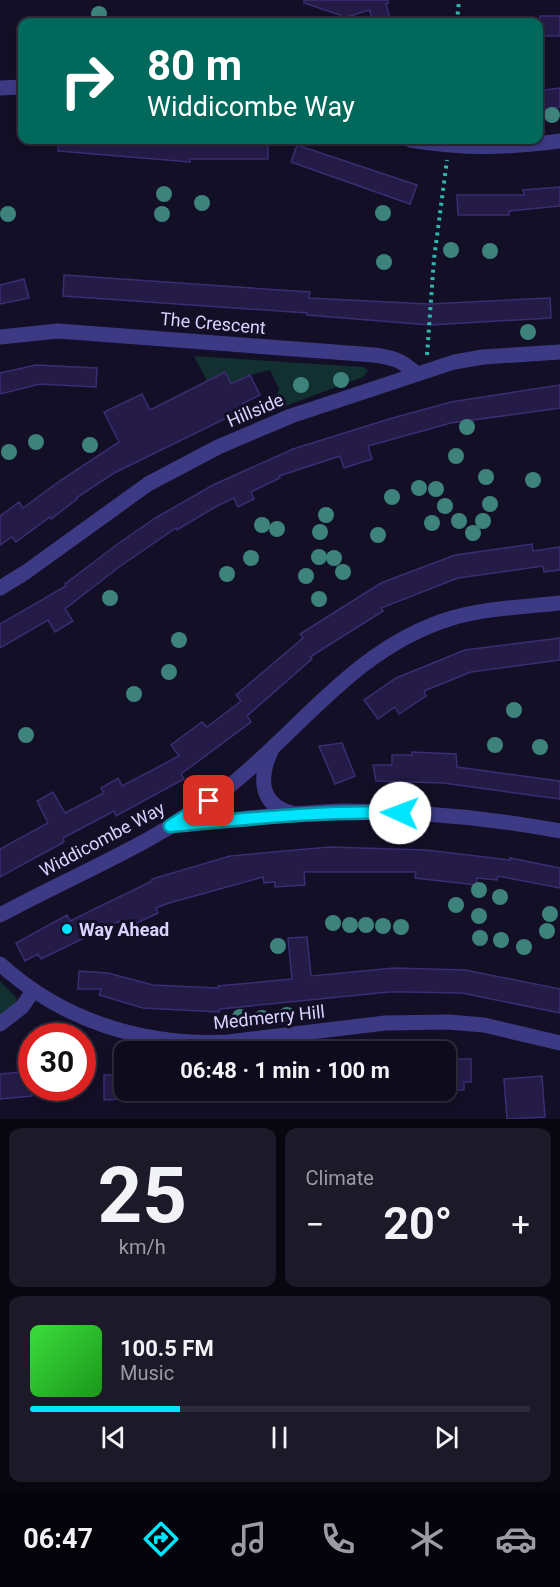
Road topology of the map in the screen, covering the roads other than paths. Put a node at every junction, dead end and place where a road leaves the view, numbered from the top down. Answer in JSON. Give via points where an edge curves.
{"nodes":[{"id":1,"x":18,"y":87,"type":"edge"},
{"id":2,"x":0,"y":88,"type":"edge"},
{"id":3,"x":560,"y":141,"type":"edge"},
{"id":4,"x":543,"y":143,"type":"edge"},
{"id":5,"x":433,"y":144,"type":"edge"},
{"id":6,"x":531,"y":144,"type":"edge"},
{"id":7,"x":0,"y":337,"type":"edge"},
{"id":8,"x":560,"y":352,"type":"edge"},
{"id":9,"x":422,"y":373,"type":"junction"},
{"id":10,"x":0,"y":588,"type":"edge"},
{"id":11,"x":560,"y":603,"type":"edge"},
{"id":12,"x":273,"y":746,"type":"junction"},
{"id":13,"x":296,"y":814,"type":"junction"},
{"id":14,"x":170,"y":826,"type":"junction"},
{"id":15,"x":560,"y":831,"type":"edge"},
{"id":16,"x":0,"y":915,"type":"edge"},
{"id":17,"x":0,"y":964,"type":"edge"},
{"id":18,"x":33,"y":992,"type":"junction"},
{"id":19,"x":0,"y":1024,"type":"edge"},
{"id":20,"x":560,"y":1044,"type":"edge"}],
"edges":[{"from":1,"to":2,"type":"street"},
{"from":3,"to":4,"type":"street"},
{"from":5,"to":6,"type":"street","via":[[493,148]]},
{"from":7,"to":9,"type":"street","name":"The Crescent","via":[[58,331],[364,354],[396,358]]},
{"from":8,"to":9,"type":"street","name":"Hillside","via":[[483,357]]},
{"from":9,"to":10,"type":"street","name":"Hillside","via":[[291,416],[209,452],[148,484]]},
{"from":11,"to":12,"type":"street","name":"Widdicombe Way","via":[[453,618],[401,639],[349,675]]},
{"from":12,"to":13,"type":"street","name":"Widdicombe Way","via":[[264,772],[265,791],[276,807]]},
{"from":12,"to":14,"type":"street","name":"Widdicombe Way","via":[[222,792]]},
{"from":13,"to":14,"type":"street"},
{"from":13,"to":15,"type":"street","via":[[415,813],[505,820]]},
{"from":14,"to":16,"type":"street","name":"Widdicombe Way"},
{"from":17,"to":18,"type":"street","name":"Medmerry Hill"},
{"from":18,"to":19,"type":"street","via":[[22,1007]]},
{"from":18,"to":20,"type":"street","name":"Medmerry Hill","via":[[105,1027],[132,1035],[202,1044],[385,1023],[448,1022],[484,1025]]}]}
